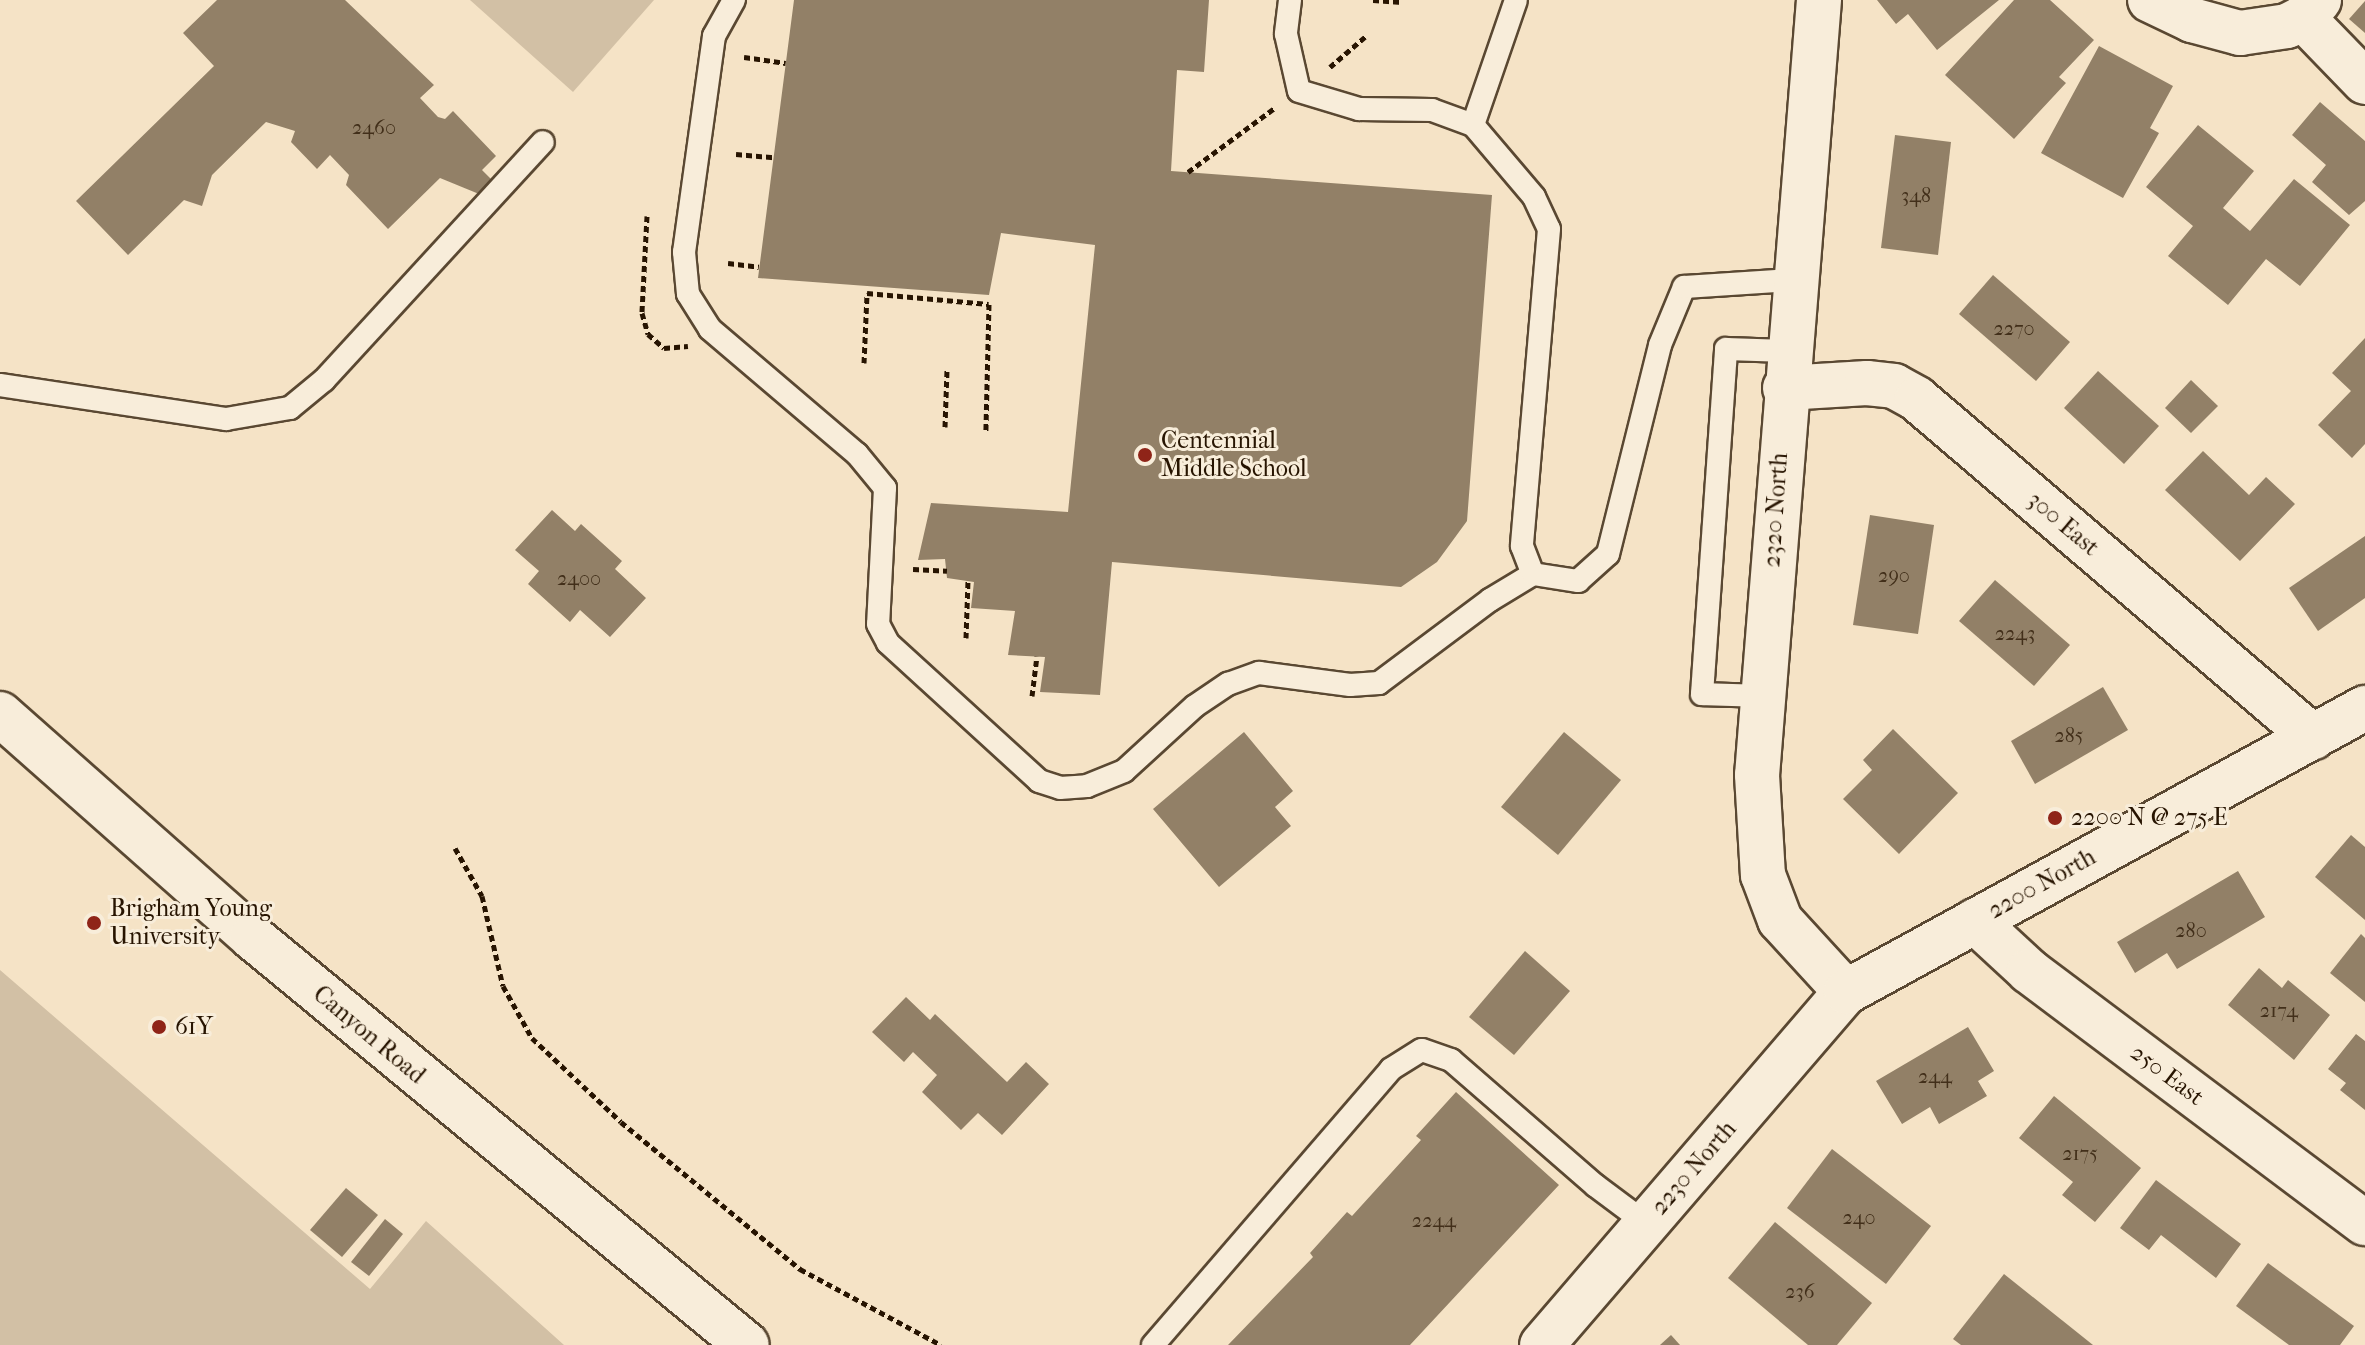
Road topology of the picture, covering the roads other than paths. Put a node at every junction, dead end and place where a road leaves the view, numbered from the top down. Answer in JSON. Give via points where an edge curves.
{"nodes":[{"id":1,"x":734,"y":0,"type":"edge"},
{"id":2,"x":1290,"y":0,"type":"edge"},
{"id":3,"x":1516,"y":0,"type":"edge"},
{"id":4,"x":1819,"y":0,"type":"edge"},
{"id":5,"x":2150,"y":0,"type":"edge"},
{"id":6,"x":2311,"y":9,"type":"edge"},
{"id":7,"x":2365,"y":82,"type":"edge"},
{"id":8,"x":1473,"y":125,"type":"junction"},
{"id":9,"x":543,"y":142,"type":"dead end"},
{"id":10,"x":1792,"y":280,"type":"junction"},
{"id":11,"x":1786,"y":369,"type":"junction"},
{"id":12,"x":0,"y":385,"type":"edge"},
{"id":13,"x":1533,"y":574,"type":"junction"},
{"id":14,"x":1762,"y":696,"type":"junction"},
{"id":15,"x":2365,"y":708,"type":"edge"},
{"id":16,"x":0,"y":714,"type":"edge"},
{"id":17,"x":2313,"y":737,"type":"junction"},
{"id":18,"x":1975,"y":921,"type":"junction"},
{"id":19,"x":1846,"y":992,"type":"junction"},
{"id":20,"x":2365,"y":1223,"type":"edge"},
{"id":21,"x":1647,"y":1224,"type":"junction"},
{"id":22,"x":747,"y":1345,"type":"edge"},
{"id":23,"x":1153,"y":1345,"type":"edge"},
{"id":24,"x":1542,"y":1345,"type":"edge"}],
"edges":[{"from":1,"to":13,"type":"lane","via":[[714,36],[684,252],[688,294],[710,329],[857,454],[885,488],[878,624],[888,643],[1039,781],[1060,788],[1087,786],[1124,771],[1195,706],[1228,684],[1259,673],[1350,685],[1379,683]]},
{"from":2,"to":8,"type":"lane","via":[[1286,34],[1299,91],[1359,109],[1432,110]]},
{"from":3,"to":8,"type":"lane"},
{"from":4,"to":10,"type":"street","name":"2320 North"},
{"from":5,"to":6,"type":"street","via":[[2192,20],[2240,33]]},
{"from":6,"to":7,"type":"street"},
{"from":8,"to":13,"type":"lane","via":[[1534,197],[1549,229],[1522,546]]},
{"from":9,"to":12,"type":"lane","via":[[324,380],[290,408],[226,419]]},
{"from":10,"to":11,"type":"street","name":"2320 North"},
{"from":10,"to":13,"type":"lane","via":[[1684,287],[1660,345],[1608,554],[1578,581]]},
{"from":11,"to":14,"type":"street","name":"2320 North"},
{"from":11,"to":14,"type":"lane","via":[[1726,349],[1702,694]]},
{"from":11,"to":17,"type":"street","name":"300 East","via":[[1894,386],[1917,399]]},
{"from":14,"to":19,"type":"street","name":"2320 North","via":[[1757,775],[1763,875],[1780,920]]},
{"from":15,"to":17,"type":"street","name":"2200 North"},
{"from":16,"to":22,"type":"street","name":"Canyon Road","via":[[264,947]]},
{"from":17,"to":18,"type":"street","name":"2200 North"},
{"from":18,"to":19,"type":"street","name":"2200 North"},
{"from":18,"to":20,"type":"street","name":"250 East","via":[[2029,971]]},
{"from":19,"to":21,"type":"street","name":"2230 North"},
{"from":21,"to":23,"type":"lane","via":[[1451,1060],[1422,1050],[1391,1069]]},
{"from":21,"to":24,"type":"street","name":"2230 North"}]}
